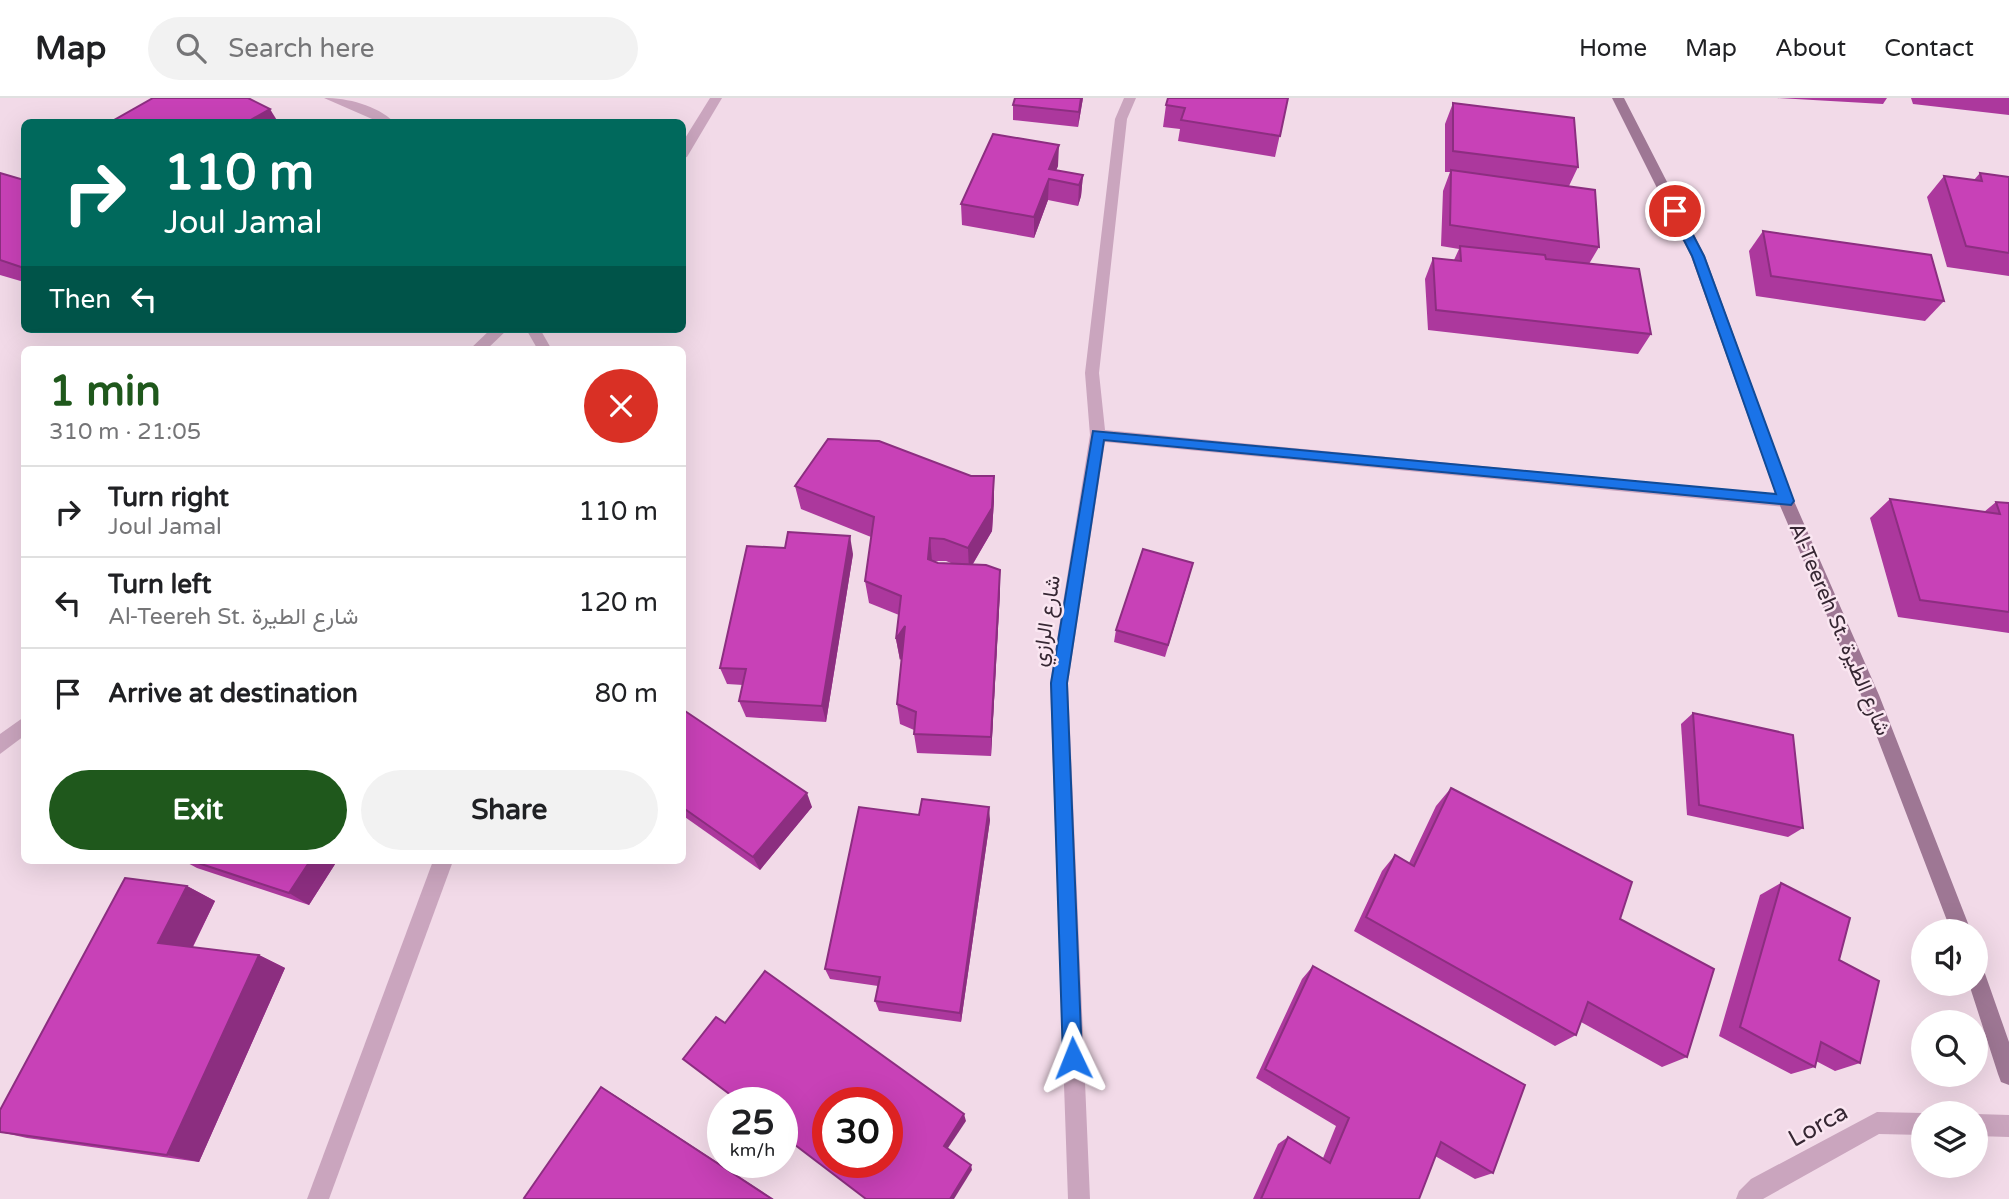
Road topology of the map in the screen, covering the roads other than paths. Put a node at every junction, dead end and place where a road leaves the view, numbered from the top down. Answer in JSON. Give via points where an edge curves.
{"nodes":[{"id":1,"x":330,"y":98,"type":"edge"},
{"id":2,"x":716,"y":98,"type":"edge"},
{"id":3,"x":1130,"y":98,"type":"edge"},
{"id":4,"x":1618,"y":98,"type":"edge"},
{"id":5,"x":382,"y":119,"type":"edge"},
{"id":6,"x":686,"y":147,"type":"edge"},
{"id":7,"x":496,"y":333,"type":"edge"},
{"id":8,"x":481,"y":346,"type":"edge"},
{"id":9,"x":1098,"y":435,"type":"junction"},
{"id":10,"x":1786,"y":501,"type":"junction"},
{"id":11,"x":21,"y":728,"type":"edge"},
{"id":12,"x":0,"y":746,"type":"edge"},
{"id":13,"x":442,"y":864,"type":"edge"},
{"id":14,"x":1956,"y":919,"type":"edge"},
{"id":15,"x":1983,"y":996,"type":"edge"},
{"id":16,"x":2009,"y":1074,"type":"edge"},
{"id":17,"x":1911,"y":1124,"type":"edge"},
{"id":18,"x":1988,"y":1125,"type":"edge"},
{"id":19,"x":2009,"y":1126,"type":"edge"},
{"id":20,"x":318,"y":1199,"type":"edge"},
{"id":21,"x":1079,"y":1199,"type":"edge"},
{"id":22,"x":1747,"y":1199,"type":"edge"}],
"edges":[{"from":1,"to":5,"type":"street"},
{"from":2,"to":6,"type":"street"},
{"from":3,"to":9,"type":"street","name":"شارع الرازي","via":[[1119,131],[1093,360]]},
{"from":4,"to":10,"type":"main road","name":"Al-Teereh St. شارع الطيرة","via":[[1698,256]]},
{"from":7,"to":8,"type":"street"},
{"from":9,"to":10,"type":"street"},
{"from":9,"to":21,"type":"street","name":"شارع الرازي","via":[[1059,683]]},
{"from":10,"to":14,"type":"main road","name":"Al-Teereh St. شارع الطيرة","via":[[1870,695]]},
{"from":11,"to":12,"type":"street"},
{"from":13,"to":20,"type":"street"},
{"from":15,"to":16,"type":"main road"},
{"from":17,"to":22,"type":"street","name":"Lorca","via":[[1877,1123],[1759,1187]]},
{"from":18,"to":19,"type":"street"}]}
